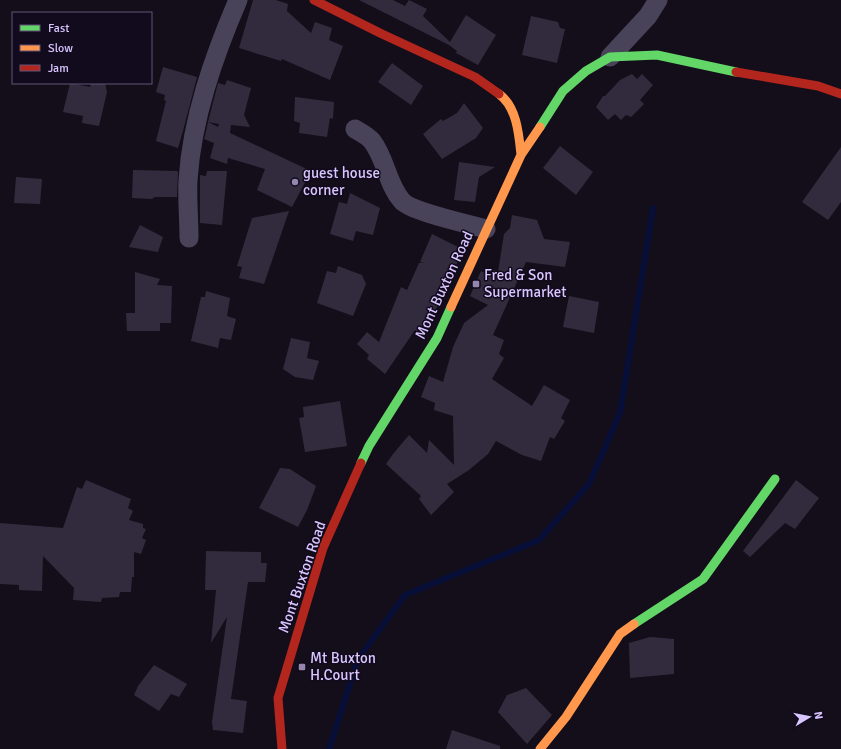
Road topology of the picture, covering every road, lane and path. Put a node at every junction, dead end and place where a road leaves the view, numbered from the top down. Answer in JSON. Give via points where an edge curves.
{"nodes":[{"id":1,"x":238,"y":0,"type":"edge"},
{"id":2,"x":314,"y":0,"type":"edge"},
{"id":3,"x":658,"y":0,"type":"edge"},
{"id":4,"x":610,"y":56,"type":"junction"},
{"id":5,"x":841,"y":94,"type":"edge"},
{"id":6,"x":355,"y":129,"type":"dead end"},
{"id":7,"x":521,"y":155,"type":"junction"},
{"id":8,"x":486,"y":229,"type":"junction"},
{"id":9,"x":189,"y":238,"type":"dead end"},
{"id":10,"x":775,"y":478,"type":"dead end"},
{"id":11,"x":282,"y":749,"type":"edge"},
{"id":12,"x":540,"y":749,"type":"edge"}],
"edges":[{"from":1,"to":9,"type":"street","via":[[198,114],[188,180]]},
{"from":2,"to":7,"type":"street","via":[[475,76],[506,99],[518,126]]},
{"from":3,"to":4,"type":"street","via":[[648,16]]},
{"from":4,"to":5,"type":"street","via":[[657,55],[818,86]]},
{"from":4,"to":7,"type":"street","name":"Mont Buxton Road","via":[[586,71],[563,91]]},
{"from":6,"to":8,"type":"street","via":[[372,140],[384,162],[392,185],[403,202],[418,210]]},
{"from":7,"to":8,"type":"street","name":"Mont Buxton Road"},
{"from":8,"to":11,"type":"street","name":"Mont Buxton Road","via":[[437,338],[369,446],[323,548],[278,698]]},
{"from":10,"to":12,"type":"street","via":[[703,579],[620,634],[566,717]]}]}
